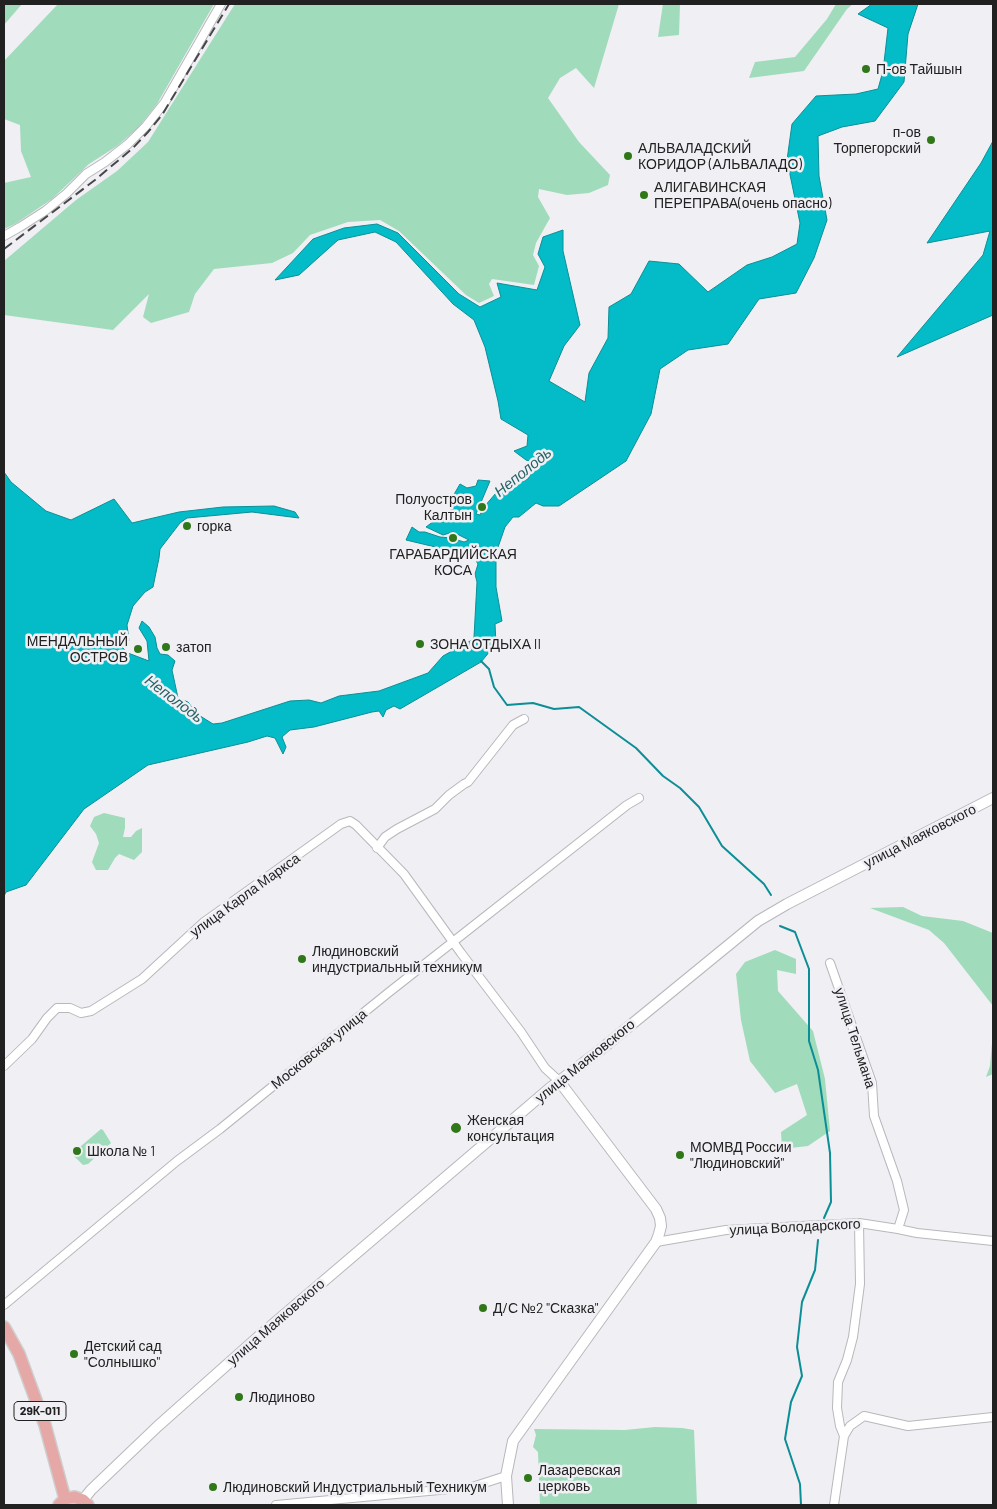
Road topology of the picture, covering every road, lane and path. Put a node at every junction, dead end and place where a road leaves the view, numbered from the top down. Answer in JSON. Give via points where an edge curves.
{"nodes":[{"id":1,"x":221,"y":4,"type":"edge"},
{"id":2,"x":4,"y":236,"type":"edge"},
{"id":3,"x":524,"y":719,"type":"dead end"},
{"id":4,"x":639,"y":798,"type":"dead end"},
{"id":5,"x":993,"y":798,"type":"edge"},
{"id":6,"x":377,"y":848,"type":"junction"},
{"id":7,"x":454,"y":943,"type":"junction"},
{"id":8,"x":830,"y":963,"type":"dead end"},
{"id":9,"x":4,"y":1066,"type":"edge"},
{"id":10,"x":559,"y":1081,"type":"junction"},
{"id":11,"x":859,"y":1223,"type":"junction"},
{"id":12,"x":898,"y":1228,"type":"junction"},
{"id":13,"x":993,"y":1241,"type":"edge"},
{"id":14,"x":656,"y":1242,"type":"junction"},
{"id":15,"x":4,"y":1304,"type":"edge"},
{"id":16,"x":4,"y":1327,"type":"edge"},
{"id":17,"x":993,"y":1417,"type":"edge"},
{"id":18,"x":844,"y":1436,"type":"junction"},
{"id":19,"x":506,"y":1476,"type":"junction"},
{"id":20,"x":62,"y":1502,"type":"edge"},
{"id":21,"x":86,"y":1503,"type":"edge"},
{"id":22,"x":302,"y":1504,"type":"edge"},
{"id":23,"x":276,"y":1505,"type":"edge"},
{"id":24,"x":508,"y":1505,"type":"edge"},
{"id":25,"x":834,"y":1505,"type":"edge"}],
"edges":[{"from":1,"to":2,"type":"street","via":[[165,102],[146,126],[45,211]]},
{"from":3,"to":6,"type":"street","via":[[513,725],[468,782],[435,809],[385,837]]},
{"from":4,"to":7,"type":"street","name":"Московская улица"},
{"from":5,"to":10,"type":"street","name":"улица Маяковского","via":[[758,921]]},
{"from":6,"to":7,"type":"street","via":[[404,874]]},
{"from":6,"to":9,"type":"street","name":"улица Карла Маркса","via":[[356,825],[350,821],[341,824],[204,922],[142,979],[92,1011],[81,1013],[70,1008],[57,1008]]},
{"from":7,"to":10,"type":"street","via":[[545,1068]]},
{"from":7,"to":15,"type":"street","name":"Московская улица","via":[[177,1161]]},
{"from":8,"to":12,"type":"street","name":"улица Тельмана","via":[[872,1083],[874,1116],[904,1210]]},
{"from":10,"to":14,"type":"street","via":[[656,1209],[660,1226]]},
{"from":10,"to":21,"type":"street","name":"улица Маяковского","via":[[257,1338],[91,1490]]},
{"from":11,"to":12,"type":"street","name":"улица Володарского"},
{"from":11,"to":14,"type":"street","name":"улица Володарского","via":[[726,1230]]},
{"from":11,"to":18,"type":"street","via":[[860,1284],[853,1337],[838,1382],[837,1408]]},
{"from":12,"to":13,"type":"street","name":"улица Володарского","via":[[917,1234]]},
{"from":14,"to":19,"type":"street","via":[[513,1441]]},
{"from":16,"to":20,"type":"main road","number":"29К-011","via":[[19,1354],[39,1408]]},
{"from":17,"to":18,"type":"street","via":[[908,1426],[864,1416],[850,1426]]},
{"from":18,"to":25,"type":"street"},
{"from":19,"to":22,"type":"street","via":[[472,1487]]},
{"from":19,"to":24,"type":"street"},
{"from":20,"to":21,"type":"main road","number":"29К-011","via":[[74,1497]]},
{"from":22,"to":23,"type":"street"}]}
